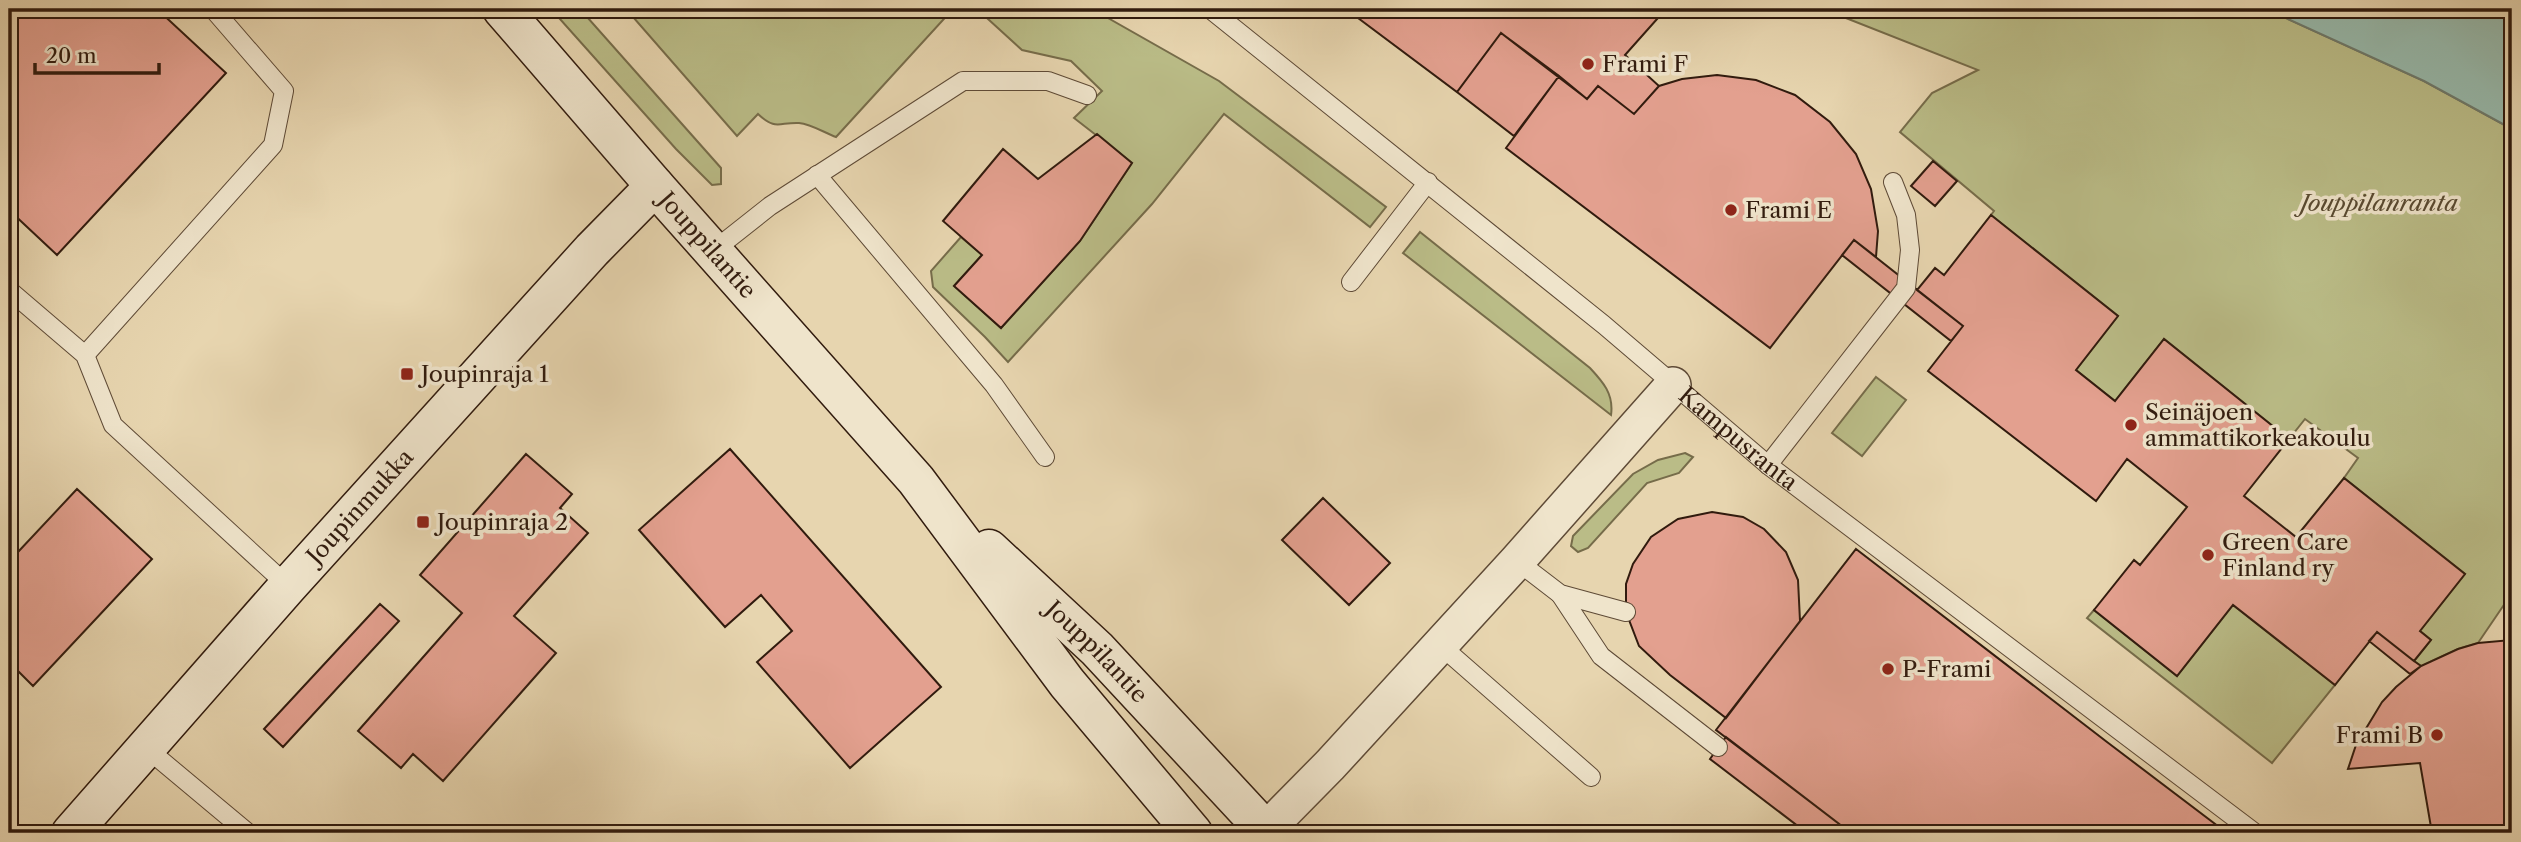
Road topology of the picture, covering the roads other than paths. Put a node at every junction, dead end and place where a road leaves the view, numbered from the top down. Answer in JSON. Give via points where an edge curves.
{"nodes":[{"id":1,"x":212,"y":9,"type":"edge"},
{"id":2,"x":502,"y":9,"type":"edge"},
{"id":3,"x":1210,"y":9,"type":"edge"},
{"id":4,"x":1087,"y":95,"type":"dead end"},
{"id":5,"x":817,"y":175,"type":"junction"},
{"id":6,"x":1427,"y":182,"type":"junction"},
{"id":7,"x":1893,"y":182,"type":"dead end"},
{"id":8,"x":655,"y":186,"type":"junction"},
{"id":9,"x":713,"y":251,"type":"junction"},
{"id":10,"x":1351,"y":282,"type":"dead end"},
{"id":11,"x":9,"y":290,"type":"edge"},
{"id":12,"x":85,"y":355,"type":"junction"},
{"id":13,"x":1673,"y":385,"type":"junction"},
{"id":14,"x":1045,"y":457,"type":"dead end"},
{"id":15,"x":1768,"y":465,"type":"junction"},
{"id":16,"x":916,"y":480,"type":"junction"},
{"id":17,"x":1517,"y":561,"type":"junction"},
{"id":18,"x":288,"y":586,"type":"junction"},
{"id":19,"x":1560,"y":594,"type":"junction"},
{"id":20,"x":1626,"y":612,"type":"dead end"},
{"id":21,"x":1440,"y":645,"type":"junction"},
{"id":22,"x":145,"y":747,"type":"junction"},
{"id":23,"x":1718,"y":747,"type":"dead end"},
{"id":24,"x":1591,"y":777,"type":"dead end"},
{"id":25,"x":1265,"y":832,"type":"edge"},
{"id":26,"x":71,"y":833,"type":"edge"},
{"id":27,"x":248,"y":833,"type":"edge"},
{"id":28,"x":1193,"y":833,"type":"edge"},
{"id":29,"x":2255,"y":833,"type":"edge"}],
"edges":[{"from":1,"to":12,"type":"lane","via":[[284,91],[274,145]]},
{"from":2,"to":8,"type":"main road","name":"Jouppilantie"},
{"from":3,"to":6,"type":"lane"},
{"from":4,"to":5,"type":"lane","via":[[1048,81],[963,81]]},
{"from":5,"to":9,"type":"lane"},
{"from":5,"to":14,"type":"lane","via":[[994,386]]},
{"from":6,"to":10,"type":"lane"},
{"from":6,"to":13,"type":"lane"},
{"from":7,"to":15,"type":"lane","via":[[1906,215],[1910,250],[1906,288]]},
{"from":8,"to":9,"type":"main road","name":"Jouppilantie"},
{"from":8,"to":18,"type":"main road","name":"Joupinmukka"},
{"from":9,"to":16,"type":"main road","name":"Jouppilantie"},
{"from":11,"to":12,"type":"lane"},
{"from":12,"to":18,"type":"lane","via":[[113,425]]},
{"from":13,"to":15,"type":"lane","name":"Kampusranta"},
{"from":13,"to":17,"type":"street","name":"Kampusranta"},
{"from":15,"to":29,"type":"lane","name":"Kampusranta"},
{"from":16,"to":25,"type":"main road","name":"Jouppilantie","via":[[1097,649]]},
{"from":16,"to":28,"type":"main road","name":"Jouppilantie","via":[[1067,683]]},
{"from":17,"to":19,"type":"lane"},
{"from":17,"to":21,"type":"street","name":"Kampusranta"},
{"from":18,"to":22,"type":"main road","name":"Joupinmukka"},
{"from":19,"to":20,"type":"lane"},
{"from":19,"to":23,"type":"lane","via":[[1601,656]]},
{"from":21,"to":24,"type":"lane"},
{"from":21,"to":25,"type":"street","name":"Kampusranta"},
{"from":22,"to":26,"type":"main road","name":"Joupinmukka"},
{"from":22,"to":27,"type":"lane"}]}
